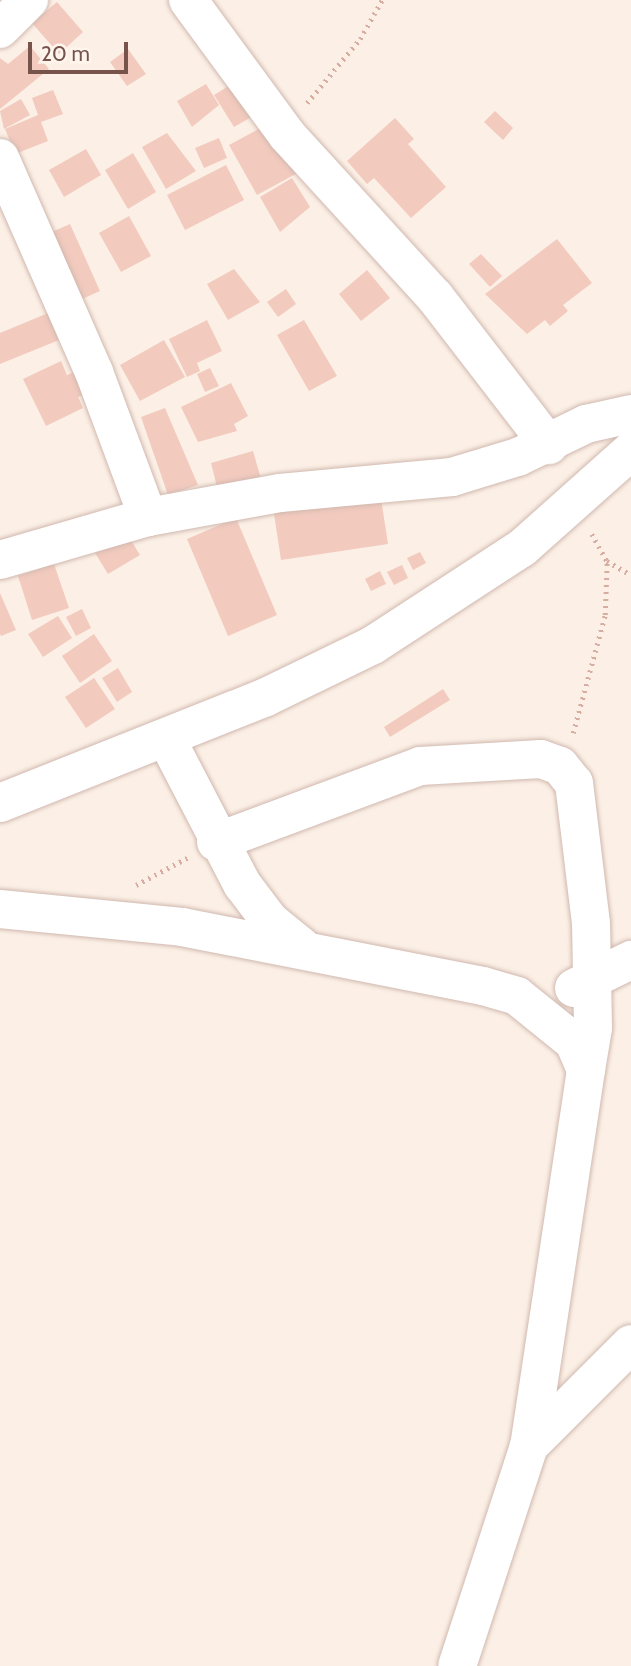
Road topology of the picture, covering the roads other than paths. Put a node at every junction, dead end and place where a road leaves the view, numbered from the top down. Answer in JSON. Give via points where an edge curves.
{"nodes":[{"id":1,"x":29,"y":0,"type":"edge"},
{"id":2,"x":188,"y":0,"type":"edge"},
{"id":3,"x":0,"y":29,"type":"edge"},
{"id":4,"x":0,"y":158,"type":"edge"},
{"id":5,"x":631,"y":414,"type":"edge"},
{"id":6,"x":549,"y":445,"type":"junction"},
{"id":7,"x":631,"y":452,"type":"edge"},
{"id":8,"x":148,"y":517,"type":"junction"},
{"id":9,"x":0,"y":560,"type":"edge"},
{"id":10,"x":166,"y":738,"type":"junction"},
{"id":11,"x":0,"y":803,"type":"edge"},
{"id":12,"x":216,"y":842,"type":"junction"},
{"id":13,"x":0,"y":909,"type":"edge"},
{"id":14,"x":302,"y":947,"type":"junction"},
{"id":15,"x":631,"y":960,"type":"edge"},
{"id":16,"x":591,"y":980,"type":"junction"},
{"id":17,"x":517,"y":996,"type":"junction"},
{"id":18,"x":586,"y":1070,"type":"junction"},
{"id":19,"x":631,"y":1344,"type":"edge"},
{"id":20,"x":529,"y":1446,"type":"junction"},
{"id":21,"x":457,"y":1666,"type":"edge"}],
"edges":[{"from":1,"to":3,"type":"street"},
{"from":2,"to":6,"type":"street","via":[[287,135],[435,297]]},
{"from":4,"to":8,"type":"street","via":[[94,372]]},
{"from":5,"to":6,"type":"street","via":[[586,424]]},
{"from":6,"to":8,"type":"street","via":[[452,477],[280,493]]},
{"from":7,"to":10,"type":"street","via":[[453,598],[373,645]]},
{"from":8,"to":9,"type":"street"},
{"from":10,"to":11,"type":"street"},
{"from":10,"to":12,"type":"street"},
{"from":12,"to":14,"type":"street","via":[[270,921]]},
{"from":12,"to":16,"type":"street","via":[[420,766],[541,759],[560,766],[574,783],[591,923]]},
{"from":13,"to":14,"type":"street","via":[[79,915]]},
{"from":14,"to":17,"type":"street"},
{"from":15,"to":16,"type":"street"},
{"from":16,"to":17,"type":"street","via":[[562,994]]},
{"from":16,"to":18,"type":"street"},
{"from":17,"to":18,"type":"street","via":[[574,1042]]},
{"from":18,"to":20,"type":"street"},
{"from":19,"to":20,"type":"street"},
{"from":20,"to":21,"type":"street"}]}
